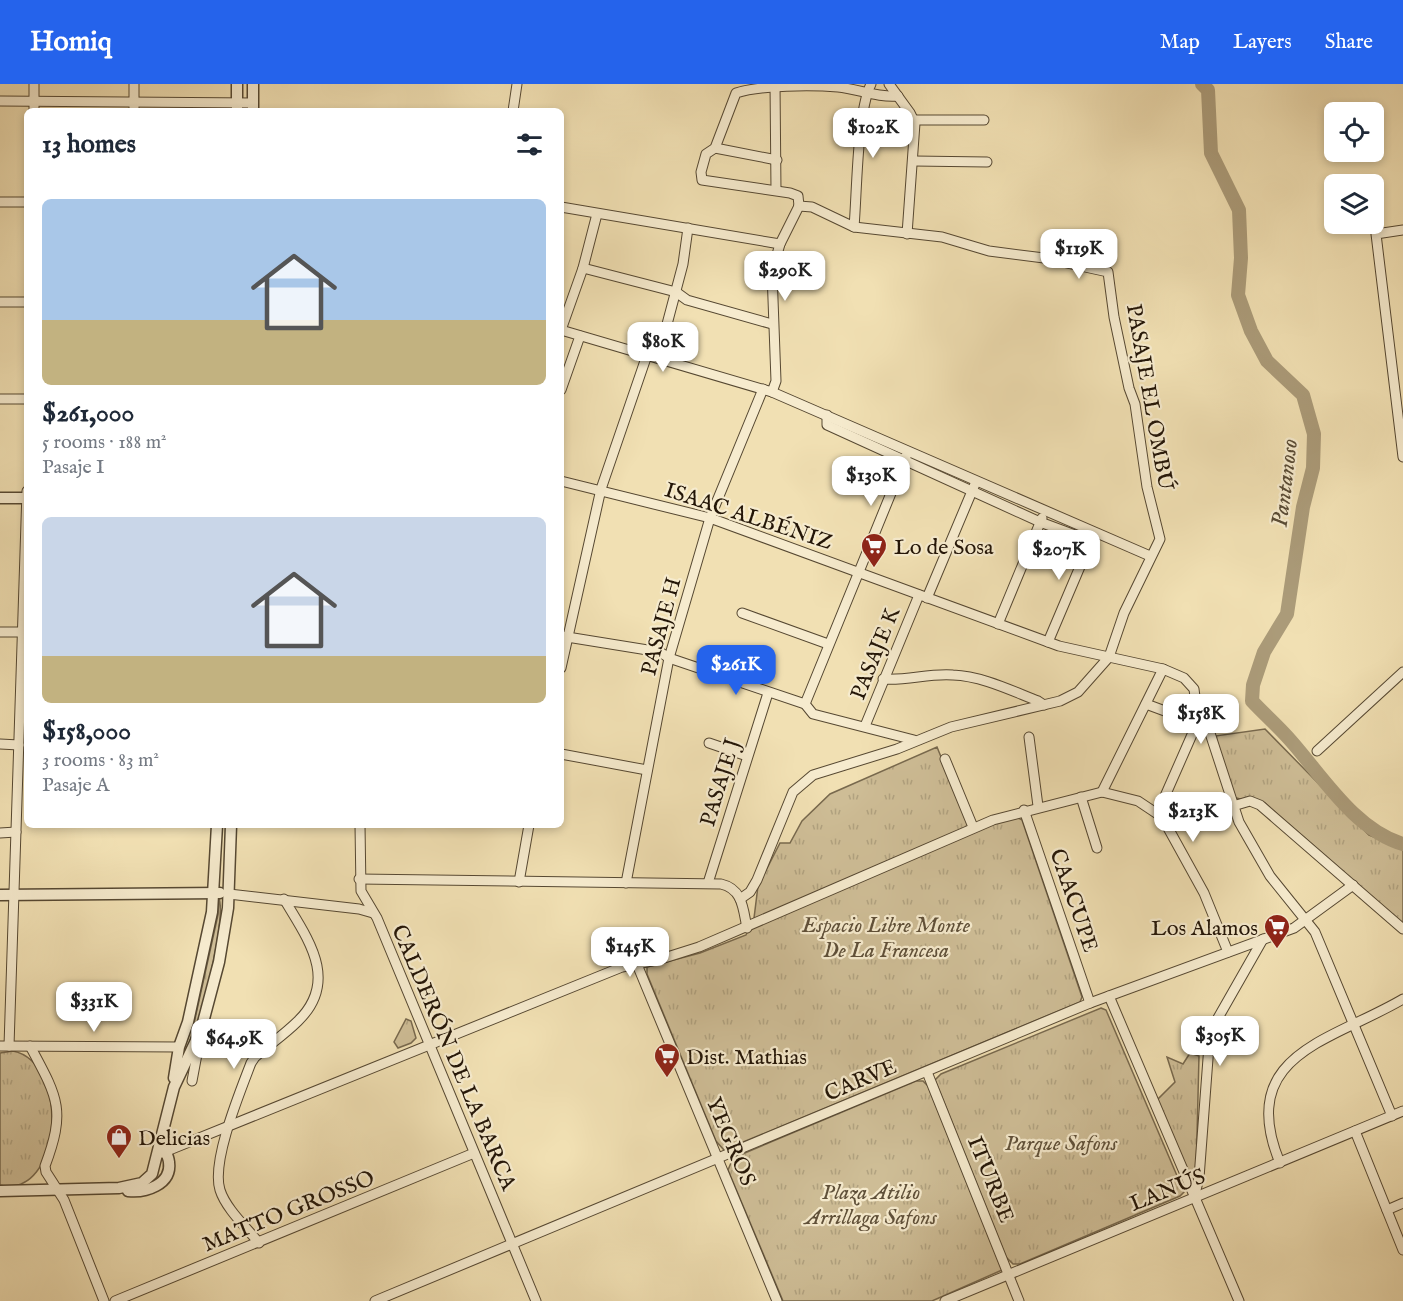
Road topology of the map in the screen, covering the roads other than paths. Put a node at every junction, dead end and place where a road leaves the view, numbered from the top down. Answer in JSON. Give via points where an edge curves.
{"nodes":[{"id":1,"x":34,"y":84,"type":"edge"},
{"id":2,"x":134,"y":84,"type":"edge"},
{"id":3,"x":237,"y":84,"type":"edge"},
{"id":4,"x":253,"y":84,"type":"edge"},
{"id":5,"x":517,"y":84,"type":"edge"},
{"id":6,"x":889,"y":84,"type":"edge"},
{"id":7,"x":775,"y":87,"type":"edge"},
{"id":8,"x":869,"y":88,"type":"edge"},
{"id":9,"x":898,"y":96,"type":"junction"},
{"id":10,"x":0,"y":100,"type":"edge"},
{"id":11,"x":34,"y":101,"type":"junction"},
{"id":12,"x":134,"y":106,"type":"edge"},
{"id":13,"x":237,"y":107,"type":"edge"},
{"id":14,"x":253,"y":107,"type":"edge"},
{"id":15,"x":34,"y":108,"type":"edge"},
{"id":16,"x":513,"y":108,"type":"edge"},
{"id":17,"x":913,"y":120,"type":"junction"},
{"id":18,"x":984,"y":120,"type":"dead end"},
{"id":19,"x":715,"y":148,"type":"junction"},
{"id":20,"x":777,"y":160,"type":"junction"},
{"id":21,"x":914,"y":161,"type":"junction"},
{"id":22,"x":987,"y":162,"type":"dead end"},
{"id":23,"x":776,"y":190,"type":"junction"},
{"id":24,"x":0,"y":202,"type":"edge"},
{"id":25,"x":24,"y":202,"type":"edge"},
{"id":26,"x":799,"y":206,"type":"junction"},
{"id":27,"x":564,"y":208,"type":"edge"},
{"id":28,"x":597,"y":214,"type":"junction"},
{"id":29,"x":854,"y":227,"type":"junction"},
{"id":30,"x":688,"y":228,"type":"junction"},
{"id":31,"x":1403,"y":230,"type":"edge"},
{"id":32,"x":908,"y":234,"type":"junction"},
{"id":33,"x":780,"y":244,"type":"junction"},
{"id":34,"x":583,"y":268,"type":"junction"},
{"id":35,"x":676,"y":292,"type":"junction"},
{"id":36,"x":0,"y":302,"type":"edge"},
{"id":37,"x":24,"y":302,"type":"edge"},
{"id":38,"x":564,"y":322,"type":"edge"},
{"id":39,"x":772,"y":324,"type":"junction"},
{"id":40,"x":564,"y":331,"type":"edge"},
{"id":41,"x":580,"y":336,"type":"junction"},
{"id":42,"x":647,"y":355,"type":"junction"},
{"id":43,"x":658,"y":358,"type":"junction"},
{"id":44,"x":564,"y":381,"type":"edge"},
{"id":45,"x":767,"y":390,"type":"junction"},
{"id":46,"x":0,"y":399,"type":"edge"},
{"id":47,"x":24,"y":399,"type":"edge"},
{"id":48,"x":1403,"y":452,"type":"edge"},
{"id":49,"x":906,"y":456,"type":"junction"},
{"id":50,"x":1403,"y":457,"type":"edge"},
{"id":51,"x":564,"y":482,"type":"edge"},
{"id":52,"x":974,"y":486,"type":"junction"},
{"id":53,"x":601,"y":489,"type":"junction"},
{"id":54,"x":0,"y":498,"type":"edge"},
{"id":55,"x":24,"y":498,"type":"edge"},
{"id":56,"x":1045,"y":511,"type":"junction"},
{"id":57,"x":710,"y":518,"type":"junction"},
{"id":58,"x":1040,"y":522,"type":"junction"},
{"id":59,"x":1095,"y":531,"type":"junction"},
{"id":60,"x":1090,"y":541,"type":"junction"},
{"id":61,"x":1150,"y":556,"type":"junction"},
{"id":62,"x":857,"y":572,"type":"junction"},
{"id":63,"x":923,"y":596,"type":"junction"},
{"id":64,"x":24,"y":607,"type":"edge"},
{"id":65,"x":742,"y":613,"type":"dead end"},
{"id":66,"x":998,"y":624,"type":"junction"},
{"id":67,"x":0,"y":632,"type":"edge"},
{"id":68,"x":22,"y":632,"type":"junction"},
{"id":69,"x":564,"y":637,"type":"edge"},
{"id":70,"x":1048,"y":642,"type":"junction"},
{"id":71,"x":828,"y":644,"type":"junction"},
{"id":72,"x":1109,"y":657,"type":"junction"},
{"id":73,"x":669,"y":658,"type":"junction"},
{"id":74,"x":1163,"y":669,"type":"junction"},
{"id":75,"x":1403,"y":672,"type":"edge"},
{"id":76,"x":883,"y":679,"type":"junction"},
{"id":77,"x":768,"y":693,"type":"junction"},
{"id":78,"x":805,"y":704,"type":"junction"},
{"id":79,"x":1146,"y":704,"type":"junction"},
{"id":80,"x":1044,"y":705,"type":"junction"},
{"id":81,"x":1198,"y":721,"type":"junction"},
{"id":82,"x":23,"y":726,"type":"edge"},
{"id":83,"x":865,"y":726,"type":"junction"},
{"id":84,"x":1029,"y":737,"type":"dead end"},
{"id":85,"x":914,"y":740,"type":"junction"},
{"id":86,"x":709,"y":743,"type":"dead end"},
{"id":87,"x":0,"y":744,"type":"edge"},
{"id":88,"x":19,"y":745,"type":"junction"},
{"id":89,"x":1317,"y":751,"type":"dead end"},
{"id":90,"x":564,"y":755,"type":"edge"},
{"id":91,"x":747,"y":756,"type":"junction"},
{"id":92,"x":945,"y":759,"type":"dead end"},
{"id":93,"x":647,"y":770,"type":"junction"},
{"id":94,"x":1102,"y":792,"type":"junction"},
{"id":95,"x":1081,"y":797,"type":"junction"},
{"id":96,"x":1038,"y":806,"type":"junction"},
{"id":97,"x":1233,"y":806,"type":"junction"},
{"id":98,"x":1024,"y":810,"type":"junction"},
{"id":99,"x":1158,"y":812,"type":"junction"},
{"id":100,"x":973,"y":827,"type":"junction"},
{"id":101,"x":217,"y":828,"type":"edge"},
{"id":102,"x":231,"y":828,"type":"edge"},
{"id":103,"x":360,"y":828,"type":"edge"},
{"id":104,"x":528,"y":828,"type":"edge"},
{"id":105,"x":16,"y":832,"type":"junction"},
{"id":106,"x":0,"y":833,"type":"edge"},
{"id":107,"x":1097,"y":848,"type":"dead end"},
{"id":108,"x":360,"y":879,"type":"junction"},
{"id":109,"x":519,"y":882,"type":"junction"},
{"id":110,"x":626,"y":883,"type":"junction"},
{"id":111,"x":708,"y":883,"type":"junction"},
{"id":112,"x":1353,"y":885,"type":"junction"},
{"id":113,"x":214,"y":892,"type":"junction"},
{"id":114,"x":229,"y":894,"type":"junction"},
{"id":115,"x":13,"y":895,"type":"junction"},
{"id":116,"x":0,"y":896,"type":"edge"},
{"id":117,"x":284,"y":899,"type":"junction"},
{"id":118,"x":740,"y":899,"type":"junction"},
{"id":119,"x":373,"y":913,"type":"junction"},
{"id":120,"x":1305,"y":921,"type":"junction"},
{"id":121,"x":747,"y":927,"type":"junction"},
{"id":122,"x":1403,"y":929,"type":"edge"},
{"id":123,"x":1263,"y":939,"type":"junction"},
{"id":124,"x":1228,"y":952,"type":"junction"},
{"id":125,"x":636,"y":962,"type":"junction"},
{"id":126,"x":1108,"y":996,"type":"junction"},
{"id":127,"x":1403,"y":999,"type":"edge"},
{"id":128,"x":1090,"y":1003,"type":"junction"},
{"id":129,"x":1354,"y":1025,"type":"junction"},
{"id":130,"x":201,"y":1030,"type":"junction"},
{"id":131,"x":4,"y":1046,"type":"edge"},
{"id":132,"x":430,"y":1046,"type":"junction"},
{"id":133,"x":30,"y":1047,"type":"junction"},
{"id":134,"x":179,"y":1047,"type":"junction"},
{"id":135,"x":927,"y":1072,"type":"junction"},
{"id":136,"x":192,"y":1081,"type":"dead end"},
{"id":137,"x":174,"y":1086,"type":"junction"},
{"id":138,"x":1403,"y":1111,"type":"edge"},
{"id":139,"x":1392,"y":1116,"type":"junction"},
{"id":140,"x":227,"y":1128,"type":"junction"},
{"id":141,"x":1355,"y":1131,"type":"junction"},
{"id":142,"x":161,"y":1153,"type":"junction"},
{"id":143,"x":474,"y":1153,"type":"junction"},
{"id":144,"x":718,"y":1159,"type":"junction"},
{"id":145,"x":1280,"y":1163,"type":"junction"},
{"id":146,"x":58,"y":1190,"type":"junction"},
{"id":147,"x":0,"y":1191,"type":"edge"},
{"id":148,"x":1194,"y":1198,"type":"junction"},
{"id":149,"x":1403,"y":1203,"type":"edge"},
{"id":150,"x":1387,"y":1210,"type":"junction"},
{"id":151,"x":260,"y":1243,"type":"junction"},
{"id":152,"x":512,"y":1245,"type":"junction"},
{"id":153,"x":1403,"y":1251,"type":"edge"},
{"id":154,"x":1009,"y":1274,"type":"junction"},
{"id":155,"x":104,"y":1301,"type":"edge"},
{"id":156,"x":115,"y":1301,"type":"edge"},
{"id":157,"x":375,"y":1301,"type":"edge"},
{"id":158,"x":536,"y":1301,"type":"edge"},
{"id":159,"x":777,"y":1301,"type":"edge"},
{"id":160,"x":945,"y":1301,"type":"edge"},
{"id":161,"x":1019,"y":1301,"type":"edge"},
{"id":162,"x":1239,"y":1301,"type":"edge"}],
"edges":[{"from":1,"to":11,"type":"street"},
{"from":2,"to":12,"type":"street"},
{"from":3,"to":13,"type":"street"},
{"from":4,"to":14,"type":"street"},
{"from":5,"to":16,"type":"street"},
{"from":6,"to":9,"type":"street"},
{"from":7,"to":8,"type":"street"},
{"from":7,"to":19,"type":"street","via":[[736,93]]},
{"from":7,"to":20,"type":"street"},
{"from":8,"to":9,"type":"street","via":[[887,97]]},
{"from":8,"to":29,"type":"street"},
{"from":9,"to":17,"type":"street"},
{"from":10,"to":11,"type":"street"},
{"from":11,"to":12,"type":"street"},
{"from":11,"to":15,"type":"street"},
{"from":12,"to":13,"type":"street"},
{"from":13,"to":14,"type":"street"},
{"from":17,"to":18,"type":"street"},
{"from":17,"to":21,"type":"street"},
{"from":19,"to":20,"type":"street"},
{"from":19,"to":23,"type":"street","via":[[706,154],[700,172],[702,180]]},
{"from":20,"to":23,"type":"street"},
{"from":21,"to":22,"type":"street"},
{"from":21,"to":32,"type":"street"},
{"from":23,"to":26,"type":"street","via":[[795,194]]},
{"from":24,"to":25,"type":"street"},
{"from":26,"to":29,"type":"street","name":"PASAJE EL OMBÚ","via":[[812,207]]},
{"from":26,"to":33,"type":"street","name":"PASAJE H"},
{"from":27,"to":28,"type":"street"},
{"from":28,"to":30,"type":"street"},
{"from":28,"to":34,"type":"street"},
{"from":29,"to":32,"type":"street","name":"PASAJE EL OMBÚ"},
{"from":30,"to":33,"type":"street"},
{"from":30,"to":35,"type":"street"},
{"from":31,"to":48,"type":"street","via":[[1376,234]]},
{"from":32,"to":61,"type":"street","name":"PASAJE EL OMBÚ","via":[[942,237],[989,251],[1108,272],[1160,539]]},
{"from":33,"to":39,"type":"street","name":"PASAJE H","via":[[771,281]]},
{"from":34,"to":35,"type":"street"},
{"from":34,"to":38,"type":"street"},
{"from":35,"to":39,"type":"street","via":[[687,300]]},
{"from":35,"to":43,"type":"street"},
{"from":36,"to":37,"type":"street"},
{"from":39,"to":45,"type":"street","name":"PASAJE H","via":[[776,381]]},
{"from":40,"to":41,"type":"street"},
{"from":41,"to":42,"type":"street"},
{"from":41,"to":44,"type":"street"},
{"from":42,"to":43,"type":"street"},
{"from":42,"to":53,"type":"street"},
{"from":43,"to":45,"type":"street"},
{"from":45,"to":49,"type":"street","via":[[827,415]]},
{"from":45,"to":57,"type":"street","name":"PASAJE H"},
{"from":46,"to":47,"type":"street"},
{"from":48,"to":50,"type":"street"},
{"from":49,"to":52,"type":"street"},
{"from":49,"to":62,"type":"street"},
{"from":51,"to":53,"type":"street","name":"ISAAC ALBÉNIZ"},
{"from":52,"to":56,"type":"street"},
{"from":52,"to":58,"type":"street"},
{"from":52,"to":63,"type":"street","name":"PASAJE K"},
{"from":53,"to":57,"type":"street","name":"ISAAC ALBÉNIZ"},
{"from":53,"to":69,"type":"street"},
{"from":54,"to":55,"type":"street"},
{"from":56,"to":58,"type":"street"},
{"from":56,"to":59,"type":"street"},
{"from":57,"to":62,"type":"street","name":"ISAAC ALBÉNIZ"},
{"from":57,"to":73,"type":"street","name":"PASAJE H"},
{"from":58,"to":60,"type":"street"},
{"from":58,"to":66,"type":"street"},
{"from":59,"to":60,"type":"street"},
{"from":59,"to":61,"type":"street"},
{"from":60,"to":70,"type":"street"},
{"from":61,"to":72,"type":"street"},
{"from":62,"to":63,"type":"street","name":"ISAAC ALBÉNIZ"},
{"from":62,"to":71,"type":"street"},
{"from":63,"to":66,"type":"street","name":"ISAAC ALBÉNIZ"},
{"from":63,"to":76,"type":"street","name":"PASAJE K"},
{"from":64,"to":68,"type":"street"},
{"from":65,"to":71,"type":"street"},
{"from":66,"to":70,"type":"street","name":"ISAAC ALBÉNIZ"},
{"from":67,"to":68,"type":"street"},
{"from":68,"to":82,"type":"street"},
{"from":69,"to":73,"type":"street","via":[[660,652]]},
{"from":70,"to":72,"type":"street","name":"ISAAC ALBÉNIZ"},
{"from":71,"to":78,"type":"street"},
{"from":72,"to":74,"type":"street","name":"ISAAC ALBÉNIZ"},
{"from":72,"to":80,"type":"street","via":[[1078,692]]},
{"from":73,"to":77,"type":"street"},
{"from":73,"to":93,"type":"street","name":"PASAJE H"},
{"from":74,"to":79,"type":"street"},
{"from":74,"to":81,"type":"street","name":"ISAAC ALBÉNIZ","via":[[1191,685]]},
{"from":75,"to":89,"type":"street"},
{"from":76,"to":80,"type":"street","via":[[966,677]]},
{"from":76,"to":83,"type":"street","name":"PASAJE K"},
{"from":77,"to":78,"type":"street"},
{"from":77,"to":91,"type":"street","name":"PASAJE J"},
{"from":78,"to":83,"type":"street","via":[[813,714]]},
{"from":79,"to":81,"type":"street"},
{"from":79,"to":94,"type":"street"},
{"from":80,"to":85,"type":"street"},
{"from":81,"to":97,"type":"street","via":[[1212,734]]},
{"from":81,"to":99,"type":"street"},
{"from":82,"to":88,"type":"street"},
{"from":83,"to":85,"type":"street"},
{"from":84,"to":96,"type":"street"},
{"from":85,"to":118,"type":"street","via":[[897,749],[813,774],[801,783],[793,792],[758,879]]},
{"from":86,"to":91,"type":"street"},
{"from":87,"to":88,"type":"street"},
{"from":88,"to":105,"type":"street"},
{"from":90,"to":93,"type":"street"},
{"from":91,"to":111,"type":"street","name":"PASAJE J"},
{"from":92,"to":100,"type":"street"},
{"from":93,"to":110,"type":"street","name":"PASAJE H"},
{"from":94,"to":95,"type":"street"},
{"from":94,"to":99,"type":"street","via":[[1132,799]]},
{"from":95,"to":96,"type":"street"},
{"from":95,"to":107,"type":"street"},
{"from":96,"to":98,"type":"street"},
{"from":97,"to":112,"type":"street","via":[[1250,801],[1260,805]]},
{"from":97,"to":120,"type":"street","via":[[1270,876]]},
{"from":98,"to":100,"type":"street"},
{"from":98,"to":128,"type":"street","name":"CAACUPE"},
{"from":99,"to":124,"type":"street","via":[[1204,893]]},
{"from":100,"to":121,"type":"street"},
{"from":101,"to":113,"type":"street"},
{"from":102,"to":114,"type":"street"},
{"from":103,"to":108,"type":"street","name":"CALDERÓN DE LA BARCA"},
{"from":104,"to":109,"type":"street"},
{"from":105,"to":106,"type":"street"},
{"from":105,"to":115,"type":"street"},
{"from":108,"to":109,"type":"street"},
{"from":108,"to":119,"type":"street","name":"CALDERÓN DE LA BARCA","via":[[361,891]]},
{"from":109,"to":110,"type":"street"},
{"from":110,"to":111,"type":"street"},
{"from":111,"to":118,"type":"street","via":[[731,887]]},
{"from":112,"to":120,"type":"street","name":"CARVE"},
{"from":112,"to":122,"type":"street"},
{"from":113,"to":114,"type":"street"},
{"from":113,"to":115,"type":"street"},
{"from":113,"to":134,"type":"street","via":[[203,958]]},
{"from":114,"to":117,"type":"street"},
{"from":114,"to":130,"type":"street","via":[[226,928]]},
{"from":115,"to":116,"type":"street"},
{"from":115,"to":131,"type":"street"},
{"from":117,"to":119,"type":"street"},
{"from":117,"to":140,"type":"street","via":[[311,946],[318,982],[308,1010],[255,1057]]},
{"from":118,"to":121,"type":"street"},
{"from":119,"to":132,"type":"street","name":"CALDERÓN DE LA BARCA"},
{"from":120,"to":123,"type":"street","name":"CARVE"},
{"from":120,"to":129,"type":"street","via":[[1318,938]]},
{"from":121,"to":125,"type":"street","via":[[679,954]]},
{"from":123,"to":124,"type":"street","name":"CARVE"},
{"from":123,"to":148,"type":"street","via":[[1210,1032],[1199,1178]]},
{"from":124,"to":126,"type":"street","name":"CARVE"},
{"from":125,"to":132,"type":"street"},
{"from":125,"to":144,"type":"street","name":"YEGROS"},
{"from":126,"to":128,"type":"street","name":"CARVE"},
{"from":126,"to":148,"type":"street"},
{"from":127,"to":129,"type":"street"},
{"from":128,"to":135,"type":"street","name":"CARVE"},
{"from":129,"to":139,"type":"street"},
{"from":129,"to":145,"type":"street","via":[[1310,1045],[1278,1078],[1268,1120]]},
{"from":130,"to":136,"type":"street"},
{"from":130,"to":137,"type":"street"},
{"from":131,"to":133,"type":"street"},
{"from":132,"to":140,"type":"street"},
{"from":132,"to":143,"type":"street","name":"CALDERÓN DE LA BARCA"},
{"from":133,"to":134,"type":"street"},
{"from":133,"to":146,"type":"street","via":[[48,1079],[57,1108],[57,1133],[45,1166]]},
{"from":134,"to":137,"type":"street"},
{"from":135,"to":144,"type":"street","name":"CARVE"},
{"from":135,"to":154,"type":"street","name":"ITURBE"},
{"from":137,"to":142,"type":"street"},
{"from":138,"to":139,"type":"street","name":"LANÚS"},
{"from":139,"to":141,"type":"street","name":"LANÚS"},
{"from":140,"to":142,"type":"street"},
{"from":140,"to":151,"type":"street","via":[[219,1190]]},
{"from":141,"to":145,"type":"street","name":"LANÚS"},
{"from":141,"to":150,"type":"street"},
{"from":142,"to":146,"type":"street","via":[[169,1168],[158,1185],[142,1192],[119,1188]]},
{"from":143,"to":151,"type":"street","name":"MATTO GROSSO"},
{"from":143,"to":152,"type":"street","name":"CALDERÓN DE LA BARCA"},
{"from":144,"to":152,"type":"street","name":"CARVE"},
{"from":144,"to":159,"type":"street","name":"YEGROS"},
{"from":145,"to":148,"type":"street","name":"LANÚS"},
{"from":146,"to":147,"type":"street"},
{"from":146,"to":155,"type":"street"},
{"from":148,"to":154,"type":"street","name":"LANÚS"},
{"from":148,"to":162,"type":"street"},
{"from":149,"to":150,"type":"street"},
{"from":150,"to":153,"type":"street"},
{"from":151,"to":156,"type":"street","name":"MATTO GROSSO"},
{"from":152,"to":157,"type":"street","name":"CARVE"},
{"from":152,"to":158,"type":"street","name":"CALDERÓN DE LA BARCA"},
{"from":154,"to":160,"type":"street","name":"LANÚS"},
{"from":154,"to":161,"type":"street","name":"ITURBE"}]}
